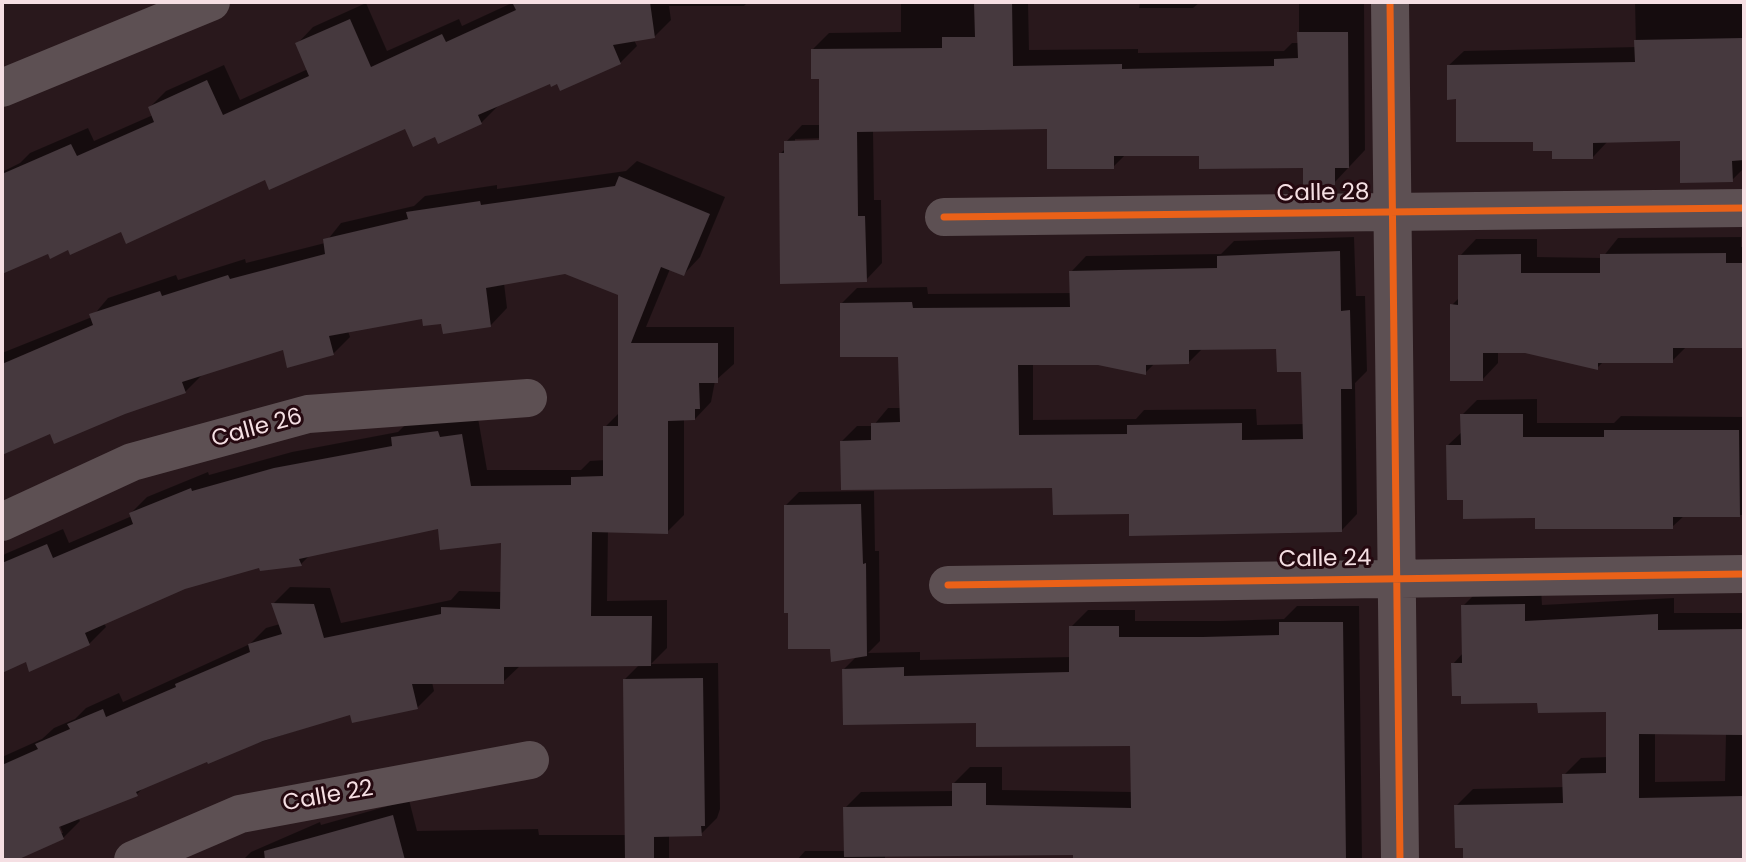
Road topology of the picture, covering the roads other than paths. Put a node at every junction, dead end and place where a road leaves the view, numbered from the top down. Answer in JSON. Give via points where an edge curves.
{"nodes":[{"id":1,"x":211,"y":2,"type":"edge"},
{"id":2,"x":1390,"y":2,"type":"edge"},
{"id":3,"x":2,"y":88,"type":"edge"},
{"id":4,"x":1744,"y":208,"type":"edge"},
{"id":5,"x":1392,"y":212,"type":"junction"},
{"id":6,"x":944,"y":217,"type":"dead end"},
{"id":7,"x":528,"y":398,"type":"dead end"},
{"id":8,"x":2,"y":522,"type":"edge"},
{"id":9,"x":1744,"y":574,"type":"edge"},
{"id":10,"x":1396,"y":578,"type":"junction"},
{"id":11,"x":948,"y":585,"type":"dead end"},
{"id":12,"x":530,"y":760,"type":"dead end"},
{"id":13,"x":133,"y":860,"type":"edge"},
{"id":14,"x":1400,"y":860,"type":"edge"}],
"edges":[{"from":1,"to":3,"type":"street"},
{"from":2,"to":5,"type":"street"},
{"from":4,"to":5,"type":"street","name":"Calle 28"},
{"from":5,"to":6,"type":"street","name":"Calle 28"},
{"from":5,"to":10,"type":"street"},
{"from":7,"to":8,"type":"street","name":"Calle 26","via":[[308,414],[132,462]]},
{"from":9,"to":10,"type":"street","name":"Calle 24"},
{"from":10,"to":11,"type":"street","name":"Calle 24"},
{"from":10,"to":14,"type":"street"},
{"from":12,"to":13,"type":"street","name":"Calle 22","via":[[240,814]]}]}
